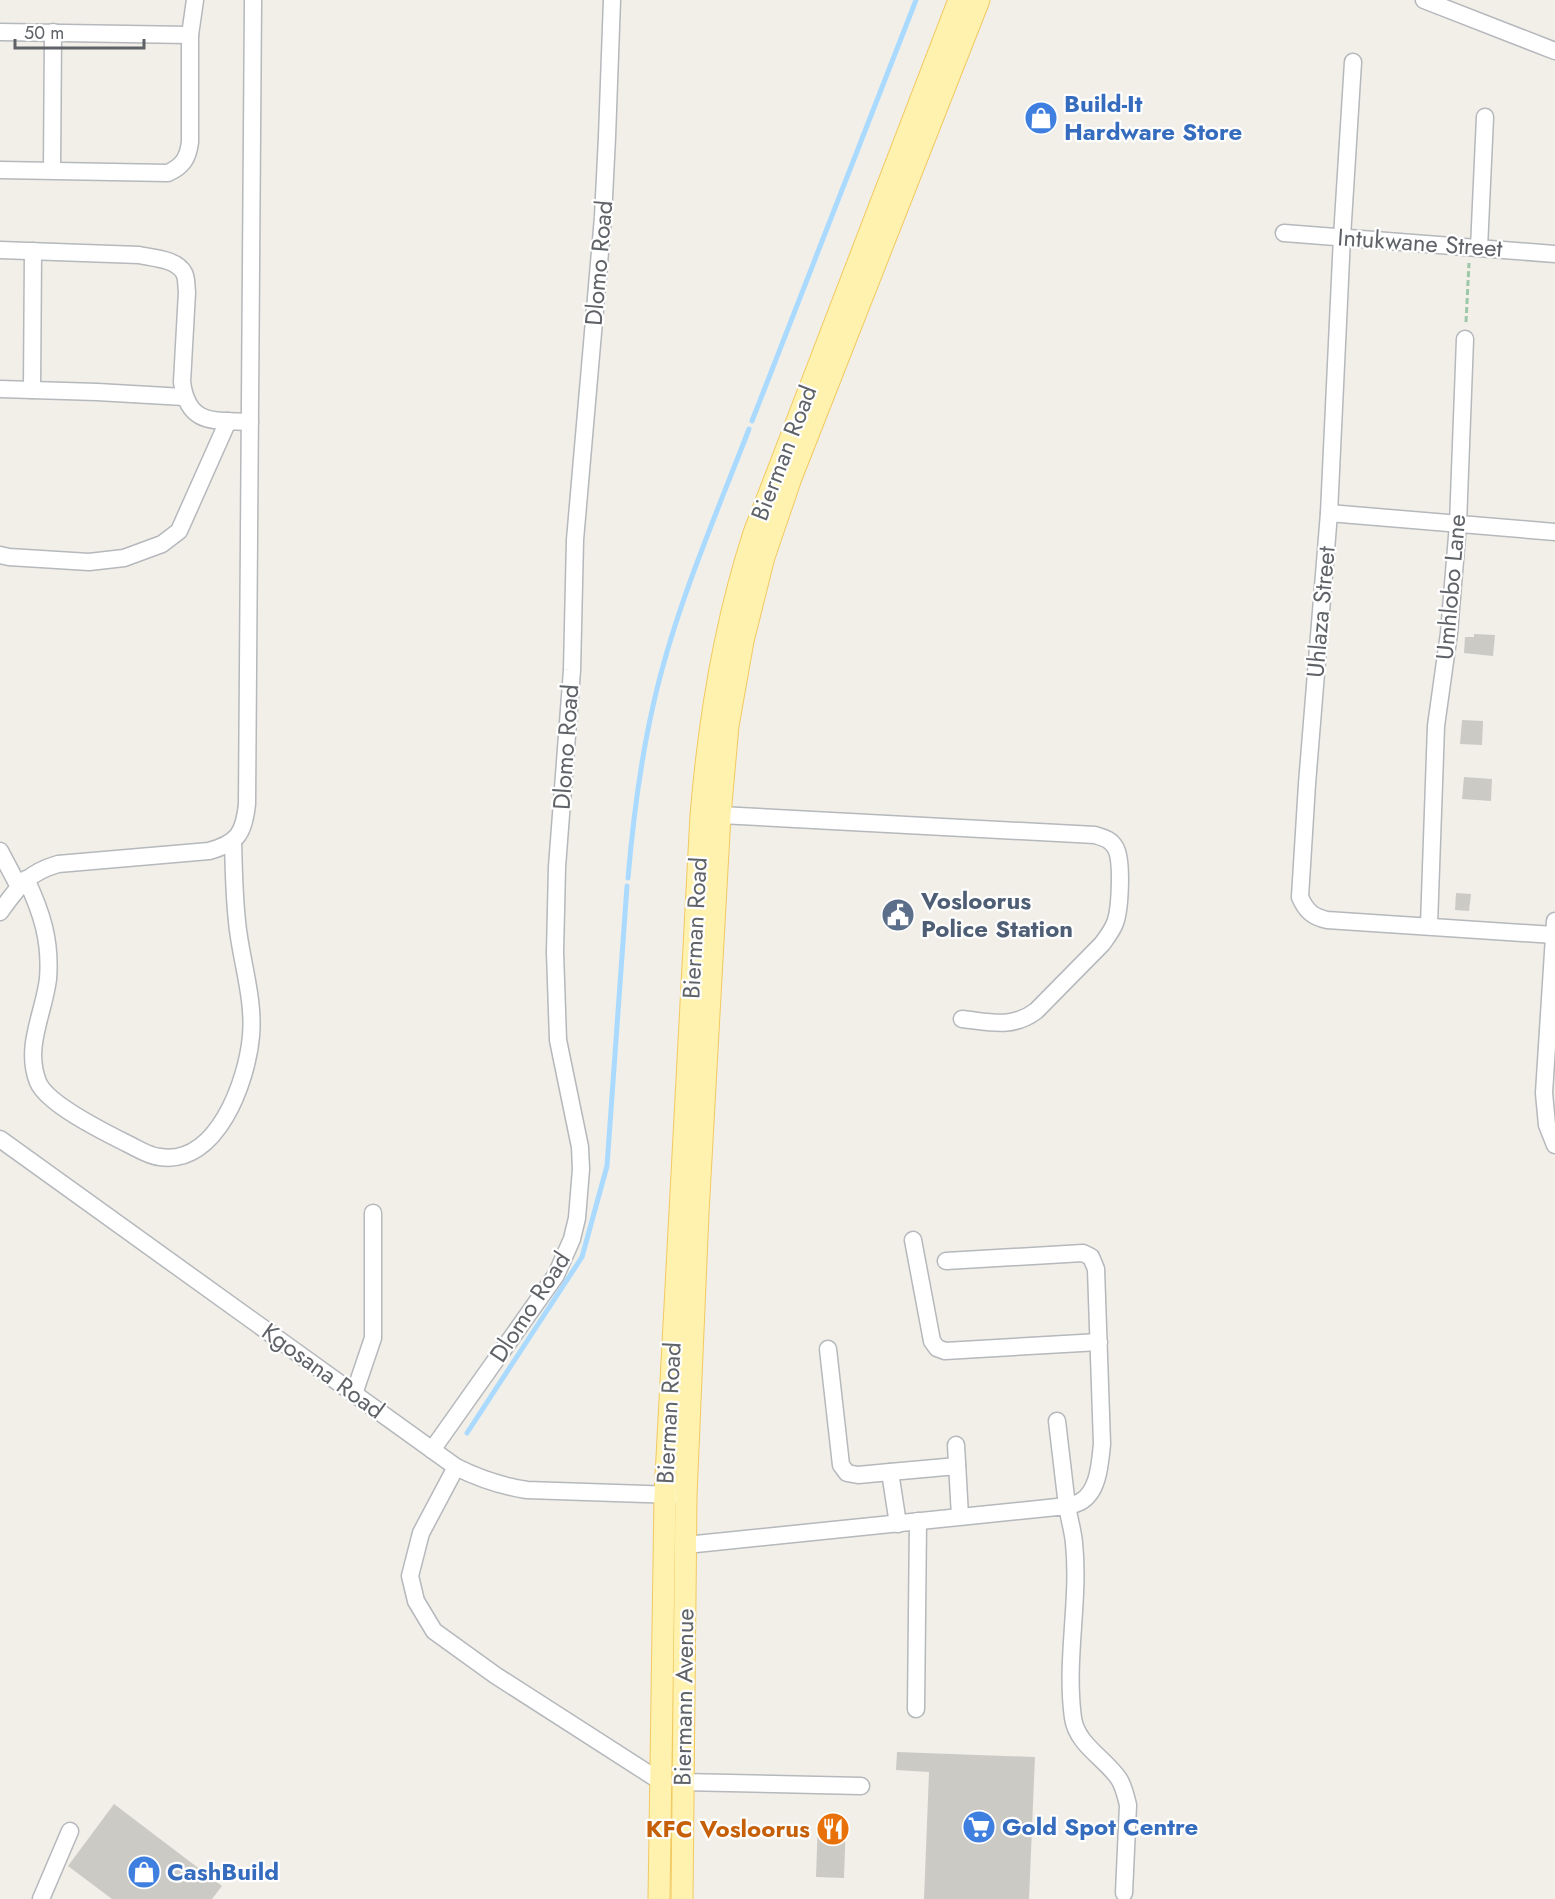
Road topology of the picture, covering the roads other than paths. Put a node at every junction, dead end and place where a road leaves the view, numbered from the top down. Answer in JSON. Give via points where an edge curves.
{"nodes":[{"id":1,"x":195,"y":0,"type":"edge"},
{"id":2,"x":253,"y":0,"type":"edge"},
{"id":3,"x":612,"y":0,"type":"edge"},
{"id":4,"x":959,"y":0,"type":"edge"},
{"id":5,"x":978,"y":0,"type":"edge"},
{"id":6,"x":1424,"y":0,"type":"edge"},
{"id":7,"x":0,"y":32,"type":"edge"},
{"id":8,"x":53,"y":32,"type":"junction"},
{"id":9,"x":190,"y":34,"type":"junction"},
{"id":10,"x":1555,"y":51,"type":"edge"},
{"id":11,"x":1353,"y":62,"type":"dead end"},
{"id":12,"x":1485,"y":117,"type":"dead end"},
{"id":13,"x":0,"y":170,"type":"edge"},
{"id":14,"x":52,"y":170,"type":"junction"},
{"id":15,"x":1284,"y":233,"type":"dead end"},
{"id":16,"x":1342,"y":237,"type":"junction"},
{"id":17,"x":1475,"y":247,"type":"junction"},
{"id":18,"x":0,"y":250,"type":"edge"},
{"id":19,"x":33,"y":251,"type":"junction"},
{"id":20,"x":1555,"y":254,"type":"edge"},
{"id":21,"x":1465,"y":339,"type":"road end"},
{"id":22,"x":0,"y":389,"type":"edge"},
{"id":23,"x":32,"y":390,"type":"junction"},
{"id":24,"x":184,"y":397,"type":"junction"},
{"id":25,"x":228,"y":421,"type":"junction"},
{"id":26,"x":250,"y":423,"type":"junction"},
{"id":27,"x":1329,"y":513,"type":"junction"},
{"id":28,"x":1458,"y":524,"type":"junction"},
{"id":29,"x":1555,"y":532,"type":"edge"},
{"id":30,"x":0,"y":555,"type":"edge"},
{"id":31,"x":720,"y":815,"type":"junction"},
{"id":32,"x":233,"y":842,"type":"junction"},
{"id":33,"x":0,"y":851,"type":"edge"},
{"id":34,"x":23,"y":883,"type":"junction"},
{"id":35,"x":0,"y":912,"type":"edge"},
{"id":36,"x":1429,"y":926,"type":"junction"},
{"id":37,"x":1555,"y":928,"type":"edge"},
{"id":38,"x":962,"y":1019,"type":"dead end"},
{"id":39,"x":0,"y":1139,"type":"edge"},
{"id":40,"x":1555,"y":1145,"type":"edge"},
{"id":41,"x":373,"y":1213,"type":"dead end"},
{"id":42,"x":913,"y":1240,"type":"dead end"},
{"id":43,"x":946,"y":1261,"type":"dead end"},
{"id":44,"x":1098,"y":1342,"type":"junction"},
{"id":45,"x":828,"y":1349,"type":"dead end"},
{"id":46,"x":354,"y":1394,"type":"junction"},
{"id":47,"x":1057,"y":1421,"type":"dead end"},
{"id":48,"x":956,"y":1445,"type":"dead end"},
{"id":49,"x":432,"y":1450,"type":"junction"},
{"id":50,"x":957,"y":1466,"type":"junction"},
{"id":51,"x":456,"y":1467,"type":"junction"},
{"id":52,"x":890,"y":1472,"type":"junction"},
{"id":53,"x":664,"y":1495,"type":"junction"},
{"id":54,"x":686,"y":1496,"type":"junction"},
{"id":55,"x":1067,"y":1506,"type":"junction"},
{"id":56,"x":960,"y":1516,"type":"junction"},
{"id":57,"x":918,"y":1521,"type":"junction"},
{"id":58,"x":897,"y":1524,"type":"junction"},
{"id":59,"x":686,"y":1545,"type":"junction"},
{"id":60,"x":916,"y":1709,"type":"dead end"},
{"id":61,"x":660,"y":1781,"type":"junction"},
{"id":62,"x":682,"y":1782,"type":"junction"},
{"id":63,"x":861,"y":1786,"type":"dead end"},
{"id":64,"x":70,"y":1831,"type":"dead end"},
{"id":65,"x":1124,"y":1893,"type":"dead end"},
{"id":66,"x":41,"y":1899,"type":"edge"},
{"id":67,"x":659,"y":1899,"type":"edge"},
{"id":68,"x":682,"y":1899,"type":"edge"}],
"edges":[{"from":1,"to":9,"type":"street"},
{"from":2,"to":26,"type":"street"},
{"from":3,"to":49,"type":"street","name":"Dlomo Road","via":[[603,217],[575,540],[572,670],[557,867],[558,1040],[580,1146],[577,1218],[556,1275]]},
{"from":4,"to":53,"type":"main road","name":"Bierman Road","via":[[754,533],[729,617],[716,681],[700,827]]},
{"from":5,"to":31,"type":"main road","name":"Bierman Road","via":[[764,556],[728,726]]},
{"from":6,"to":10,"type":"street"},
{"from":7,"to":8,"type":"street"},
{"from":8,"to":9,"type":"street"},
{"from":8,"to":14,"type":"street"},
{"from":9,"to":14,"type":"street","via":[[190,142],[187,157],[177,169],[168,173]]},
{"from":11,"to":16,"type":"street","name":"Uhlaza Street"},
{"from":12,"to":17,"type":"street"},
{"from":13,"to":14,"type":"street"},
{"from":15,"to":16,"type":"street","name":"Intukwane Street"},
{"from":16,"to":17,"type":"street","name":"Intukwane Street"},
{"from":16,"to":27,"type":"street","name":"Uhlaza Street"},
{"from":17,"to":20,"type":"street","name":"Intukwane Street"},
{"from":18,"to":19,"type":"street"},
{"from":19,"to":23,"type":"street"},
{"from":19,"to":24,"type":"street","via":[[139,255],[180,267],[186,277],[187,292]]},
{"from":21,"to":28,"type":"street","name":"Umhlobo Lane"},
{"from":22,"to":23,"type":"street"},
{"from":23,"to":24,"type":"street"},
{"from":24,"to":25,"type":"street","via":[[198,416]]},
{"from":25,"to":26,"type":"street"},
{"from":25,"to":30,"type":"street","via":[[178,531],[162,544],[124,558],[88,562]]},
{"from":26,"to":32,"type":"street","via":[[247,804],[246,820]]},
{"from":27,"to":28,"type":"street"},
{"from":27,"to":36,"type":"street","name":"Uhlaza Street","via":[[1300,897],[1310,912],[1327,920]]},
{"from":28,"to":29,"type":"street"},
{"from":28,"to":36,"type":"street","name":"Umhlobo Lane","via":[[1436,726]]},
{"from":31,"to":38,"type":"street","via":[[1095,835],[1108,839],[1117,849],[1120,862],[1118,908],[1113,927],[1102,944],[1026,1018],[1003,1024]]},
{"from":31,"to":54,"type":"main road","name":"Bierman Road"},
{"from":32,"to":34,"type":"street","via":[[209,851],[58,864],[40,869]]},
{"from":32,"to":34,"type":"street","via":[[236,915],[251,1005],[251,1036],[246,1064],[224,1120],[191,1154],[160,1158],[149,1154],[62,1107],[39,1084],[33,1057],[48,981],[48,954],[40,909]]},
{"from":33,"to":34,"type":"street"},
{"from":34,"to":35,"type":"street"},
{"from":36,"to":37,"type":"street","name":"Uhlaza Street"},
{"from":37,"to":40,"type":"street","via":[[1544,1093],[1547,1125]]},
{"from":39,"to":46,"type":"street","name":"Kgosana Road"},
{"from":41,"to":46,"type":"street","via":[[373,1338]]},
{"from":42,"to":44,"type":"street","via":[[932,1341],[937,1348],[945,1351]]},
{"from":43,"to":44,"type":"street","via":[[1083,1253],[1091,1257],[1096,1269]]},
{"from":44,"to":55,"type":"street","via":[[1100,1469],[1082,1501]]},
{"from":45,"to":52,"type":"street","via":[[841,1465],[848,1473],[858,1475]]},
{"from":46,"to":49,"type":"street","name":"Kgosana Road"},
{"from":47,"to":55,"type":"street"},
{"from":48,"to":50,"type":"street"},
{"from":49,"to":51,"type":"street","name":"Kgosana Road"},
{"from":50,"to":52,"type":"street"},
{"from":50,"to":56,"type":"street"},
{"from":51,"to":53,"type":"street","name":"Kgosana Road","via":[[486,1481],[527,1490]]},
{"from":51,"to":61,"type":"street","via":[[421,1533],[410,1576],[416,1601],[434,1631],[495,1676]]},
{"from":52,"to":58,"type":"street"},
{"from":53,"to":54,"type":"street","name":"Kgosana Road"},
{"from":53,"to":61,"type":"main road","name":"Bierman Road"},
{"from":54,"to":59,"type":"main road","name":"Biermann Avenue"},
{"from":55,"to":56,"type":"street"},
{"from":55,"to":65,"type":"street","via":[[1075,1560],[1073,1719],[1083,1742],[1113,1772],[1125,1792],[1128,1805]]},
{"from":56,"to":57,"type":"street"},
{"from":57,"to":58,"type":"street"},
{"from":57,"to":60,"type":"street"},
{"from":58,"to":59,"type":"street"},
{"from":59,"to":62,"type":"main road","name":"Biermann Avenue"},
{"from":61,"to":67,"type":"main road","name":"Bierman Road"},
{"from":62,"to":63,"type":"street"},
{"from":62,"to":68,"type":"main road","name":"Biermann Avenue"},
{"from":64,"to":66,"type":"street"}]}
